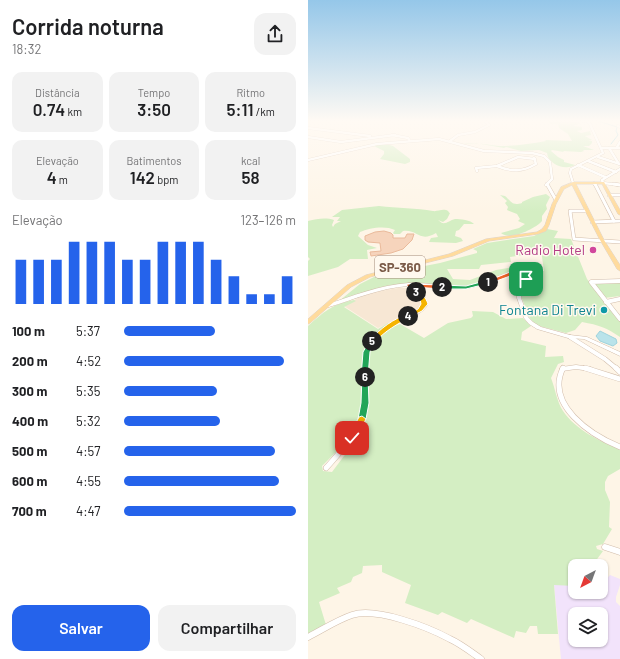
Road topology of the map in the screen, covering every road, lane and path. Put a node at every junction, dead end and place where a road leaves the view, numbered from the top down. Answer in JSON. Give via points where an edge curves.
{"nodes":[{"id":1,"x":348,"y":151,"type":"edge"},
{"id":2,"x":483,"y":151,"type":"edge"},
{"id":3,"x":603,"y":151,"type":"edge"},
{"id":4,"x":612,"y":151,"type":"edge"},
{"id":5,"x":534,"y":154,"type":"junction"},
{"id":6,"x":598,"y":157,"type":"junction"},
{"id":7,"x":535,"y":159,"type":"junction"},
{"id":8,"x":308,"y":160,"type":"edge"},
{"id":9,"x":588,"y":161,"type":"junction"},
{"id":10,"x":620,"y":164,"type":"edge"},
{"id":11,"x":578,"y":165,"type":"junction"},
{"id":12,"x":497,"y":166,"type":"junction"},
{"id":13,"x":620,"y":169,"type":"edge"},
{"id":14,"x":477,"y":171,"type":"dead end"},
{"id":15,"x":616,"y":172,"type":"junction"},
{"id":16,"x":603,"y":179,"type":"junction"},
{"id":17,"x":573,"y":184,"type":"junction"},
{"id":18,"x":594,"y":184,"type":"junction"},
{"id":19,"x":620,"y":184,"type":"edge"},
{"id":20,"x":609,"y":195,"type":"junction"},
{"id":21,"x":620,"y":195,"type":"edge"},
{"id":22,"x":556,"y":200,"type":"junction"},
{"id":23,"x":586,"y":211,"type":"junction"},
{"id":24,"x":620,"y":214,"type":"edge"},
{"id":25,"x":614,"y":221,"type":"junction"},
{"id":26,"x":620,"y":221,"type":"edge"},
{"id":27,"x":592,"y":222,"type":"junction"},
{"id":28,"x":602,"y":240,"type":"junction"},
{"id":29,"x":620,"y":242,"type":"edge"},
{"id":30,"x":620,"y":269,"type":"edge"},
{"id":31,"x":620,"y":281,"type":"edge"},
{"id":32,"x":409,"y":285,"type":"junction"},
{"id":33,"x":620,"y":299,"type":"edge"},
{"id":34,"x":606,"y":302,"type":"junction"},
{"id":35,"x":327,"y":306,"type":"junction"},
{"id":36,"x":620,"y":319,"type":"edge"},
{"id":37,"x":308,"y":322,"type":"edge"},
{"id":38,"x":570,"y":337,"type":"junction"},
{"id":39,"x":620,"y":354,"type":"edge"},
{"id":40,"x":620,"y":372,"type":"edge"},
{"id":41,"x":620,"y":379,"type":"edge"},
{"id":42,"x":620,"y":448,"type":"edge"},
{"id":43,"x":326,"y":468,"type":"dead end"},
{"id":44,"x":605,"y":547,"type":"dead end"},
{"id":45,"x":620,"y":552,"type":"edge"},
{"id":46,"x":308,"y":637,"type":"edge"},
{"id":47,"x":481,"y":659,"type":"edge"}],
"edges":[{"from":1,"to":8,"type":"street"},
{"from":2,"to":5,"type":"street"},
{"from":3,"to":6,"type":"street"},
{"from":4,"to":10,"type":"street"},
{"from":5,"to":7,"type":"street"},
{"from":5,"to":22,"type":"street","via":[[547,158],[550,162],[552,179],[546,186]]},
{"from":6,"to":9,"type":"street"},
{"from":6,"to":10,"type":"street"},
{"from":7,"to":12,"type":"street","via":[[518,158]]},
{"from":7,"to":12,"type":"street","via":[[536,164],[519,172]]},
{"from":9,"to":11,"type":"street"},
{"from":9,"to":15,"type":"street"},
{"from":11,"to":16,"type":"street"},
{"from":11,"to":17,"type":"street","via":[[570,172]]},
{"from":12,"to":14,"type":"street","via":[[476,168]]},
{"from":13,"to":15,"type":"street"},
{"from":15,"to":16,"type":"street"},
{"from":16,"to":18,"type":"main road"},
{"from":16,"to":19,"type":"street"},
{"from":16,"to":20,"type":"main road"},
{"from":17,"to":18,"type":"main road"},
{"from":17,"to":22,"type":"main road","number":"SP-360","via":[[562,188]]},
{"from":17,"to":23,"type":"main road"},
{"from":18,"to":25,"type":"street"},
{"from":20,"to":21,"type":"street"},
{"from":20,"to":24,"type":"main road"},
{"from":22,"to":35,"type":"main road","number":"SP-360","via":[[547,225],[538,233],[488,240],[452,255],[370,275],[354,283]]},
{"from":23,"to":27,"type":"main road"},
{"from":23,"to":28,"type":"street","via":[[571,211],[574,239]]},
{"from":25,"to":26,"type":"street"},
{"from":25,"to":27,"type":"street"},
{"from":27,"to":28,"type":"main road"},
{"from":28,"to":29,"type":"street"},
{"from":28,"to":30,"type":"main road"},
{"from":31,"to":34,"type":"street","via":[[591,282]]},
{"from":32,"to":35,"type":"street","via":[[382,288]]},
{"from":32,"to":38,"type":"street","via":[[466,287],[484,284],[509,274],[519,275],[526,279],[519,296],[528,320],[539,328]]},
{"from":32,"to":43,"type":"street","via":[[423,298],[425,304],[420,310],[381,331],[370,344],[366,352],[365,403],[360,424],[352,438]]},
{"from":33,"to":34,"type":"street"},
{"from":34,"to":36,"type":"street"},
{"from":35,"to":37,"type":"main road","number":"SP-360"},
{"from":38,"to":39,"type":"street","via":[[588,339]]},
{"from":38,"to":40,"type":"street","via":[[610,362]]},
{"from":41,"to":42,"type":"street","via":[[575,366],[563,368],[559,373],[558,383],[565,406],[578,423]]},
{"from":44,"to":45,"type":"street"},
{"from":46,"to":47,"type":"street","via":[[353,615],[369,613],[400,619],[438,633]]}]}
